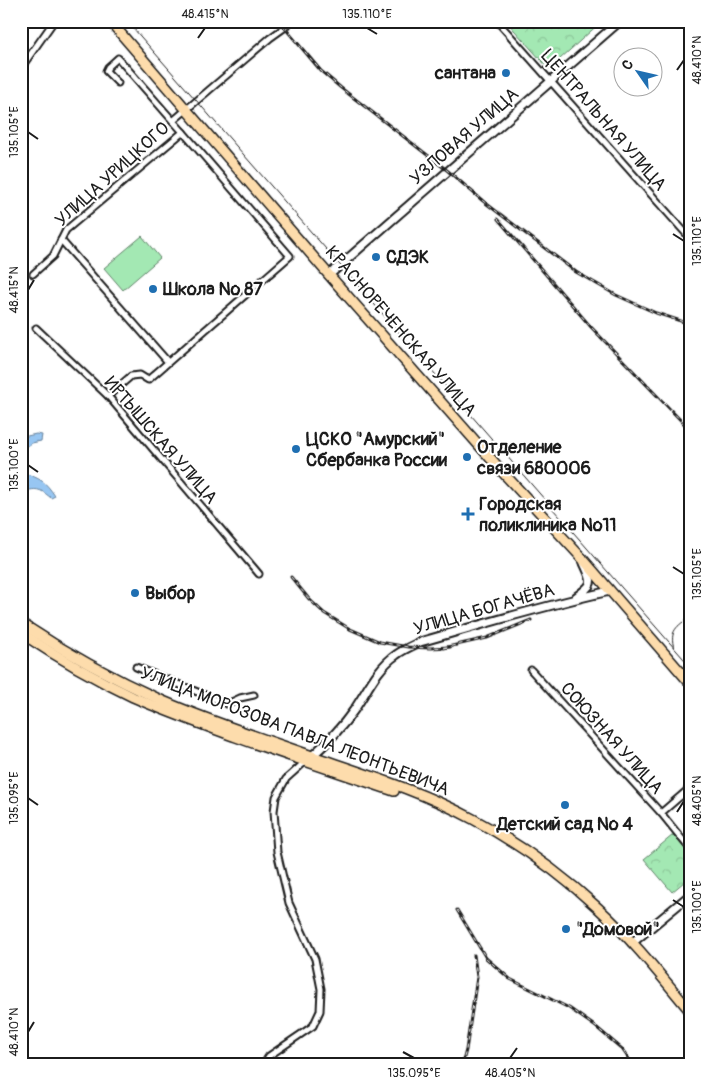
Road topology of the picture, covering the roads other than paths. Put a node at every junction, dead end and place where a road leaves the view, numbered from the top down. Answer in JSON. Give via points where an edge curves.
{"nodes":[{"id":1,"x":54,"y":21,"type":"edge"},
{"id":2,"x":110,"y":21,"type":"edge"},
{"id":3,"x":290,"y":21,"type":"edge"},
{"id":4,"x":497,"y":21,"type":"edge"},
{"id":5,"x":620,"y":21,"type":"edge"},
{"id":6,"x":21,"y":68,"type":"edge"},
{"id":7,"x":551,"y":81,"type":"junction"},
{"id":8,"x":118,"y":83,"type":"dead end"},
{"id":9,"x":186,"y":109,"type":"junction"},
{"id":10,"x":173,"y":120,"type":"junction"},
{"id":11,"x":183,"y":132,"type":"junction"},
{"id":12,"x":689,"y":236,"type":"edge"},
{"id":13,"x":61,"y":240,"type":"junction"},
{"id":14,"x":33,"y":274,"type":"dead end"},
{"id":15,"x":329,"y":275,"type":"junction"},
{"id":16,"x":36,"y":328,"type":"dead end"},
{"id":17,"x":168,"y":362,"type":"junction"},
{"id":18,"x":108,"y":396,"type":"junction"},
{"id":19,"x":581,"y":557,"type":"junction"},
{"id":20,"x":259,"y":574,"type":"dead end"},
{"id":21,"x":610,"y":591,"type":"junction"},
{"id":22,"x":574,"y":599,"type":"junction"},
{"id":23,"x":21,"y":623,"type":"edge"},
{"id":24,"x":21,"y":633,"type":"edge"},
{"id":25,"x":136,"y":667,"type":"dead end"},
{"id":26,"x":531,"y":670,"type":"dead end"},
{"id":27,"x":690,"y":683,"type":"edge"},
{"id":28,"x":254,"y":695,"type":"dead end"},
{"id":29,"x":309,"y":758,"type":"junction"},
{"id":30,"x":690,"y":788,"type":"edge"},
{"id":31,"x":661,"y":813,"type":"junction"},
{"id":32,"x":690,"y":849,"type":"edge"},
{"id":33,"x":690,"y":895,"type":"edge"},
{"id":34,"x":632,"y":943,"type":"junction"},
{"id":35,"x":690,"y":1011,"type":"edge"},
{"id":36,"x":263,"y":1065,"type":"edge"}],
"edges":[{"from":1,"to":6,"type":"street"},
{"from":2,"to":9,"type":"main road","name":"КРАСНОРЕЧЕНСКАЯ УЛИЦА"},
{"from":3,"to":9,"type":"street","name":"УЛИЦА УРИЦКОГО"},
{"from":4,"to":7,"type":"street","name":"ЦЕНТРАЛЬНАЯ УЛИЦА"},
{"from":5,"to":7,"type":"street","name":"УЗЛОВАЯ УЛИЦА"},
{"from":7,"to":12,"type":"street","name":"ЦЕНТРАЛЬНАЯ УЛИЦА"},
{"from":7,"to":15,"type":"street","name":"УЗЛОВАЯ УЛИЦА"},
{"from":8,"to":10,"type":"street","via":[[106,71],[118,58]]},
{"from":9,"to":10,"type":"street","name":"УЛИЦА УРИЦКОГО"},
{"from":9,"to":15,"type":"main road","name":"КРАСНОРЕЧЕНСКАЯ УЛИЦА"},
{"from":10,"to":11,"type":"street","name":"УЛИЦА УРИЦКОГО"},
{"from":11,"to":13,"type":"street","name":"УЛИЦА УРИЦКОГО","via":[[66,230]]},
{"from":11,"to":17,"type":"street","via":[[290,256]]},
{"from":13,"to":14,"type":"street","name":"УЛИЦА УРИЦКОГО","via":[[53,256]]},
{"from":13,"to":17,"type":"street"},
{"from":15,"to":19,"type":"main road","name":"КРАСНОРЕЧЕНСКАЯ УЛИЦА","via":[[507,478]]},
{"from":16,"to":18,"type":"street","name":"ИРТЫШСКАЯ УЛИЦА"},
{"from":17,"to":18,"type":"street","via":[[148,380],[140,375],[131,376]]},
{"from":18,"to":20,"type":"street","name":"ИРТЫШСКАЯ УЛИЦА"},
{"from":19,"to":21,"type":"main road","name":"КРАСНОРЕЧЕНСКАЯ УЛИЦА"},
{"from":19,"to":22,"type":"street","via":[[591,582]]},
{"from":21,"to":22,"type":"street","name":"УЛИЦА БОГАЧЁВА"},
{"from":21,"to":27,"type":"main road","name":"КРАСНОРЕЧЕНСКАЯ УЛИЦА"},
{"from":22,"to":29,"type":"street","name":"УЛИЦА БОГАЧЁВА","via":[[420,642],[396,655],[378,673],[334,736]]},
{"from":23,"to":29,"type":"main road","name":"УЛИЦА МОРОЗОВА ПАВЛА ЛЕОНТЬЕВИЧА","via":[[95,668],[164,701]]},
{"from":24,"to":29,"type":"main road","name":"УЛИЦА МОРОЗОВА ПАВЛА ЛЕОНТЬЕВИЧА","via":[[90,675],[134,697],[183,718]]},
{"from":25,"to":28,"type":"street","via":[[227,704]]},
{"from":26,"to":31,"type":"street","name":"СОЮЗНАЯ УЛИЦА"},
{"from":29,"to":34,"type":"main road","name":"УЛИЦА МОРОЗОВА ПАВЛА ЛЕОНТЬЕВИЧА","via":[[426,796],[494,831],[575,887]]},
{"from":29,"to":36,"type":"street","name":"УЛИЦА БОГАЧЁВА","via":[[286,780],[276,797],[274,811],[277,852],[289,903],[315,958],[321,989],[320,1011],[314,1026],[269,1056]]},
{"from":30,"to":31,"type":"street"},
{"from":31,"to":32,"type":"street","name":"СОЮЗНАЯ УЛИЦА"},
{"from":33,"to":34,"type":"street"},
{"from":34,"to":35,"type":"main road","name":"УЛИЦА МОРОЗОВА ПАВЛА ЛЕОНТЬЕВИЧА"}]}
